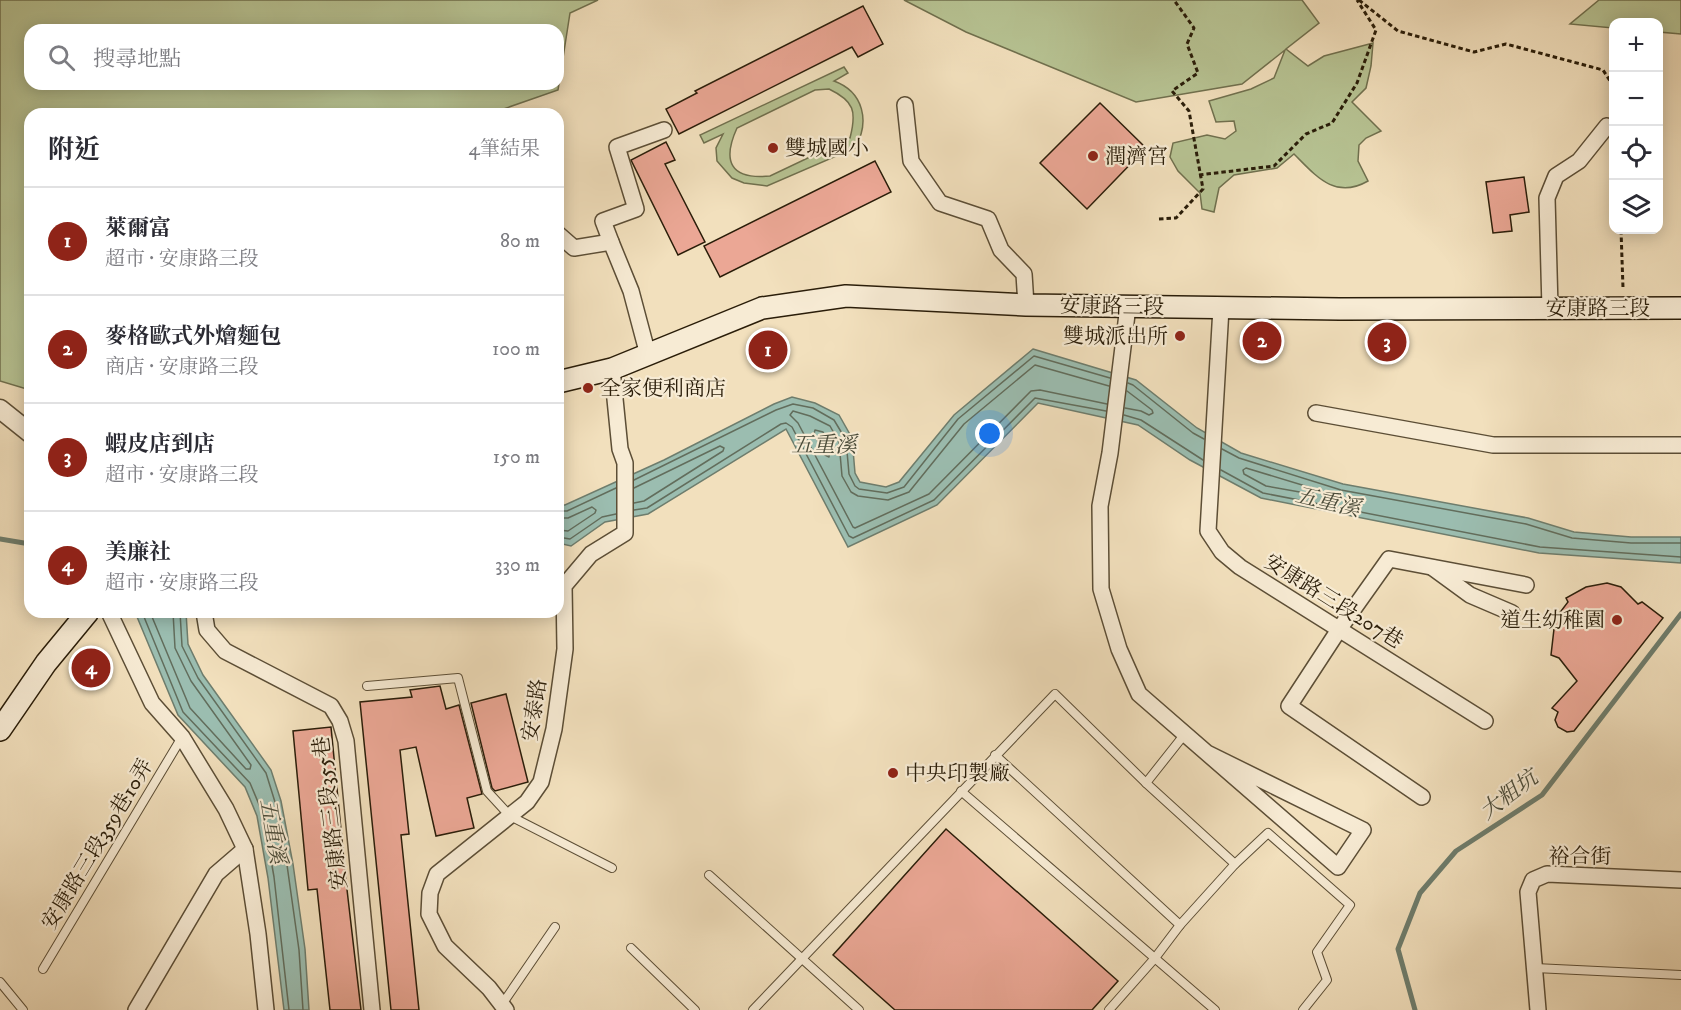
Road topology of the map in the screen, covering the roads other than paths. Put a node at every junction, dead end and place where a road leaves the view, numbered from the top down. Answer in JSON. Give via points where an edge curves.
{"nodes":[{"id":1,"x":905,"y":105,"type":"dead end"},
{"id":2,"x":1607,"y":126,"type":"dead end"},
{"id":3,"x":664,"y":130,"type":"dead end"},
{"id":4,"x":564,"y":239,"type":"edge"},
{"id":5,"x":611,"y":242,"type":"junction"},
{"id":6,"x":1026,"y":305,"type":"junction"},
{"id":7,"x":1128,"y":306,"type":"junction"},
{"id":8,"x":1221,"y":308,"type":"junction"},
{"id":9,"x":1550,"y":308,"type":"junction"},
{"id":10,"x":1681,"y":308,"type":"edge"},
{"id":11,"x":648,"y":355,"type":"junction"},
{"id":12,"x":612,"y":369,"type":"junction"},
{"id":13,"x":564,"y":381,"type":"edge"},
{"id":14,"x":0,"y":409,"type":"edge"},
{"id":15,"x":1316,"y":413,"type":"dead end"},
{"id":16,"x":24,"y":428,"type":"edge"},
{"id":17,"x":1681,"y":445,"type":"edge"},
{"id":18,"x":1428,"y":565,"type":"junction"},
{"id":19,"x":1526,"y":585,"type":"dead end"},
{"id":20,"x":1512,"y":613,"type":"dead end"},
{"id":21,"x":83,"y":618,"type":"edge"},
{"id":22,"x":113,"y":618,"type":"edge"},
{"id":23,"x":205,"y":618,"type":"edge"},
{"id":24,"x":1340,"y":628,"type":"junction"},
{"id":25,"x":367,"y":686,"type":"dead end"},
{"id":26,"x":1485,"y":721,"type":"dead end"},
{"id":27,"x":0,"y":730,"type":"edge"},
{"id":28,"x":1184,"y":735,"type":"junction"},
{"id":29,"x":182,"y":737,"type":"junction"},
{"id":30,"x":1207,"y":753,"type":"junction"},
{"id":31,"x":995,"y":755,"type":"junction"},
{"id":32,"x":1146,"y":783,"type":"junction"},
{"id":33,"x":961,"y":791,"type":"junction"},
{"id":34,"x":1422,"y":797,"type":"dead end"},
{"id":35,"x":510,"y":816,"type":"junction"},
{"id":36,"x":245,"y":849,"type":"junction"},
{"id":37,"x":1235,"y":864,"type":"junction"},
{"id":38,"x":612,"y":868,"type":"dead end"},
{"id":39,"x":709,"y":875,"type":"dead end"},
{"id":40,"x":1681,"y":880,"type":"edge"},
{"id":41,"x":1180,"y":925,"type":"junction"},
{"id":42,"x":555,"y":927,"type":"dead end"},
{"id":43,"x":631,"y":948,"type":"dead end"},
{"id":44,"x":802,"y":958,"type":"junction"},
{"id":45,"x":1155,"y":958,"type":"junction"},
{"id":46,"x":1535,"y":968,"type":"junction"},
{"id":47,"x":43,"y":969,"type":"dead end"},
{"id":48,"x":1681,"y":975,"type":"edge"},
{"id":49,"x":0,"y":982,"type":"edge"},
{"id":50,"x":505,"y":1007,"type":"edge"},
{"id":51,"x":23,"y":1010,"type":"edge"},
{"id":52,"x":136,"y":1010,"type":"edge"},
{"id":53,"x":266,"y":1010,"type":"edge"},
{"id":54,"x":372,"y":1010,"type":"edge"},
{"id":55,"x":695,"y":1010,"type":"edge"},
{"id":56,"x":753,"y":1010,"type":"edge"},
{"id":57,"x":859,"y":1010,"type":"edge"},
{"id":58,"x":1109,"y":1010,"type":"edge"},
{"id":59,"x":1215,"y":1010,"type":"edge"},
{"id":60,"x":1303,"y":1010,"type":"edge"},
{"id":61,"x":1538,"y":1010,"type":"edge"}],
"edges":[{"from":1,"to":6,"type":"street","via":[[911,161],[940,203],[988,219],[1002,249],[1024,274]]},
{"from":2,"to":9,"type":"street","via":[[1579,161],[1556,176],[1548,198]]},
{"from":3,"to":5,"type":"street","via":[[617,147],[636,209],[603,221]]},
{"from":4,"to":5,"type":"street","via":[[574,248]]},
{"from":5,"to":11,"type":"street","via":[[631,291]]},
{"from":6,"to":7,"type":"main road","name":"安康路三段"},
{"from":6,"to":11,"type":"main road","name":"安康路三段","via":[[846,296],[762,308]]},
{"from":7,"to":8,"type":"main road","name":"安康路三段"},
{"from":7,"to":28,"type":"street","via":[[1100,506],[1101,589],[1119,649],[1139,694]]},
{"from":8,"to":9,"type":"main road","name":"安康路三段"},
{"from":8,"to":24,"type":"street","name":"安康路三段207巷","via":[[1208,531],[1222,552],[1240,567]]},
{"from":9,"to":10,"type":"main road","name":"安康路三段"},
{"from":11,"to":12,"type":"main road","name":"安康路三段"},
{"from":12,"to":13,"type":"main road","name":"安康路三段"},
{"from":12,"to":35,"type":"street","name":"安泰路","via":[[620,449],[625,463],[625,533],[591,554],[564,586],[565,650],[542,782]]},
{"from":14,"to":16,"type":"street"},
{"from":15,"to":17,"type":"street","via":[[1493,445]]},
{"from":18,"to":19,"type":"street"},
{"from":18,"to":20,"type":"street","via":[[1470,595]]},
{"from":18,"to":24,"type":"street","via":[[1389,559]]},
{"from":21,"to":27,"type":"main road"},
{"from":22,"to":29,"type":"street","via":[[152,703]]},
{"from":23,"to":54,"type":"street","name":"安康路三段355巷","via":[[207,630],[225,651],[331,706],[340,721],[346,741]]},
{"from":24,"to":26,"type":"street","name":"安康路三段207巷"},
{"from":24,"to":34,"type":"street","via":[[1289,706]]},
{"from":25,"to":35,"type":"lane","via":[[458,678],[487,791]]},
{"from":28,"to":30,"type":"street"},
{"from":28,"to":32,"type":"lane"},
{"from":29,"to":36,"type":"street","via":[[226,809]]},
{"from":29,"to":47,"type":"lane","name":"安康路三段359巷10弄"},
{"from":30,"to":30,"type":"street","via":[[1338,867],[1363,830],[1332,815]]},
{"from":31,"to":32,"type":"lane","via":[[1055,694]]},
{"from":31,"to":33,"type":"lane"},
{"from":31,"to":41,"type":"lane"},
{"from":32,"to":37,"type":"lane"},
{"from":33,"to":44,"type":"lane"},
{"from":33,"to":45,"type":"lane"},
{"from":35,"to":38,"type":"lane"},
{"from":35,"to":50,"type":"street","name":"安泰路","via":[[437,874],[430,893],[429,914],[445,946]]},
{"from":36,"to":52,"type":"street","via":[[216,874]]},
{"from":36,"to":53,"type":"street"},
{"from":37,"to":41,"type":"lane"},
{"from":37,"to":60,"type":"lane","via":[[1268,832],[1350,904],[1317,952],[1327,980]]},
{"from":39,"to":44,"type":"lane"},
{"from":40,"to":46,"type":"street","name":"裕合街","via":[[1547,874],[1533,880],[1528,892]]},
{"from":41,"to":45,"type":"lane"},
{"from":42,"to":50,"type":"lane"},
{"from":43,"to":55,"type":"lane"},
{"from":44,"to":56,"type":"lane"},
{"from":44,"to":57,"type":"lane"},
{"from":45,"to":58,"type":"lane"},
{"from":45,"to":59,"type":"lane"},
{"from":46,"to":48,"type":"lane"},
{"from":46,"to":61,"type":"street","name":"裕合街"},
{"from":49,"to":51,"type":"lane"}]}
